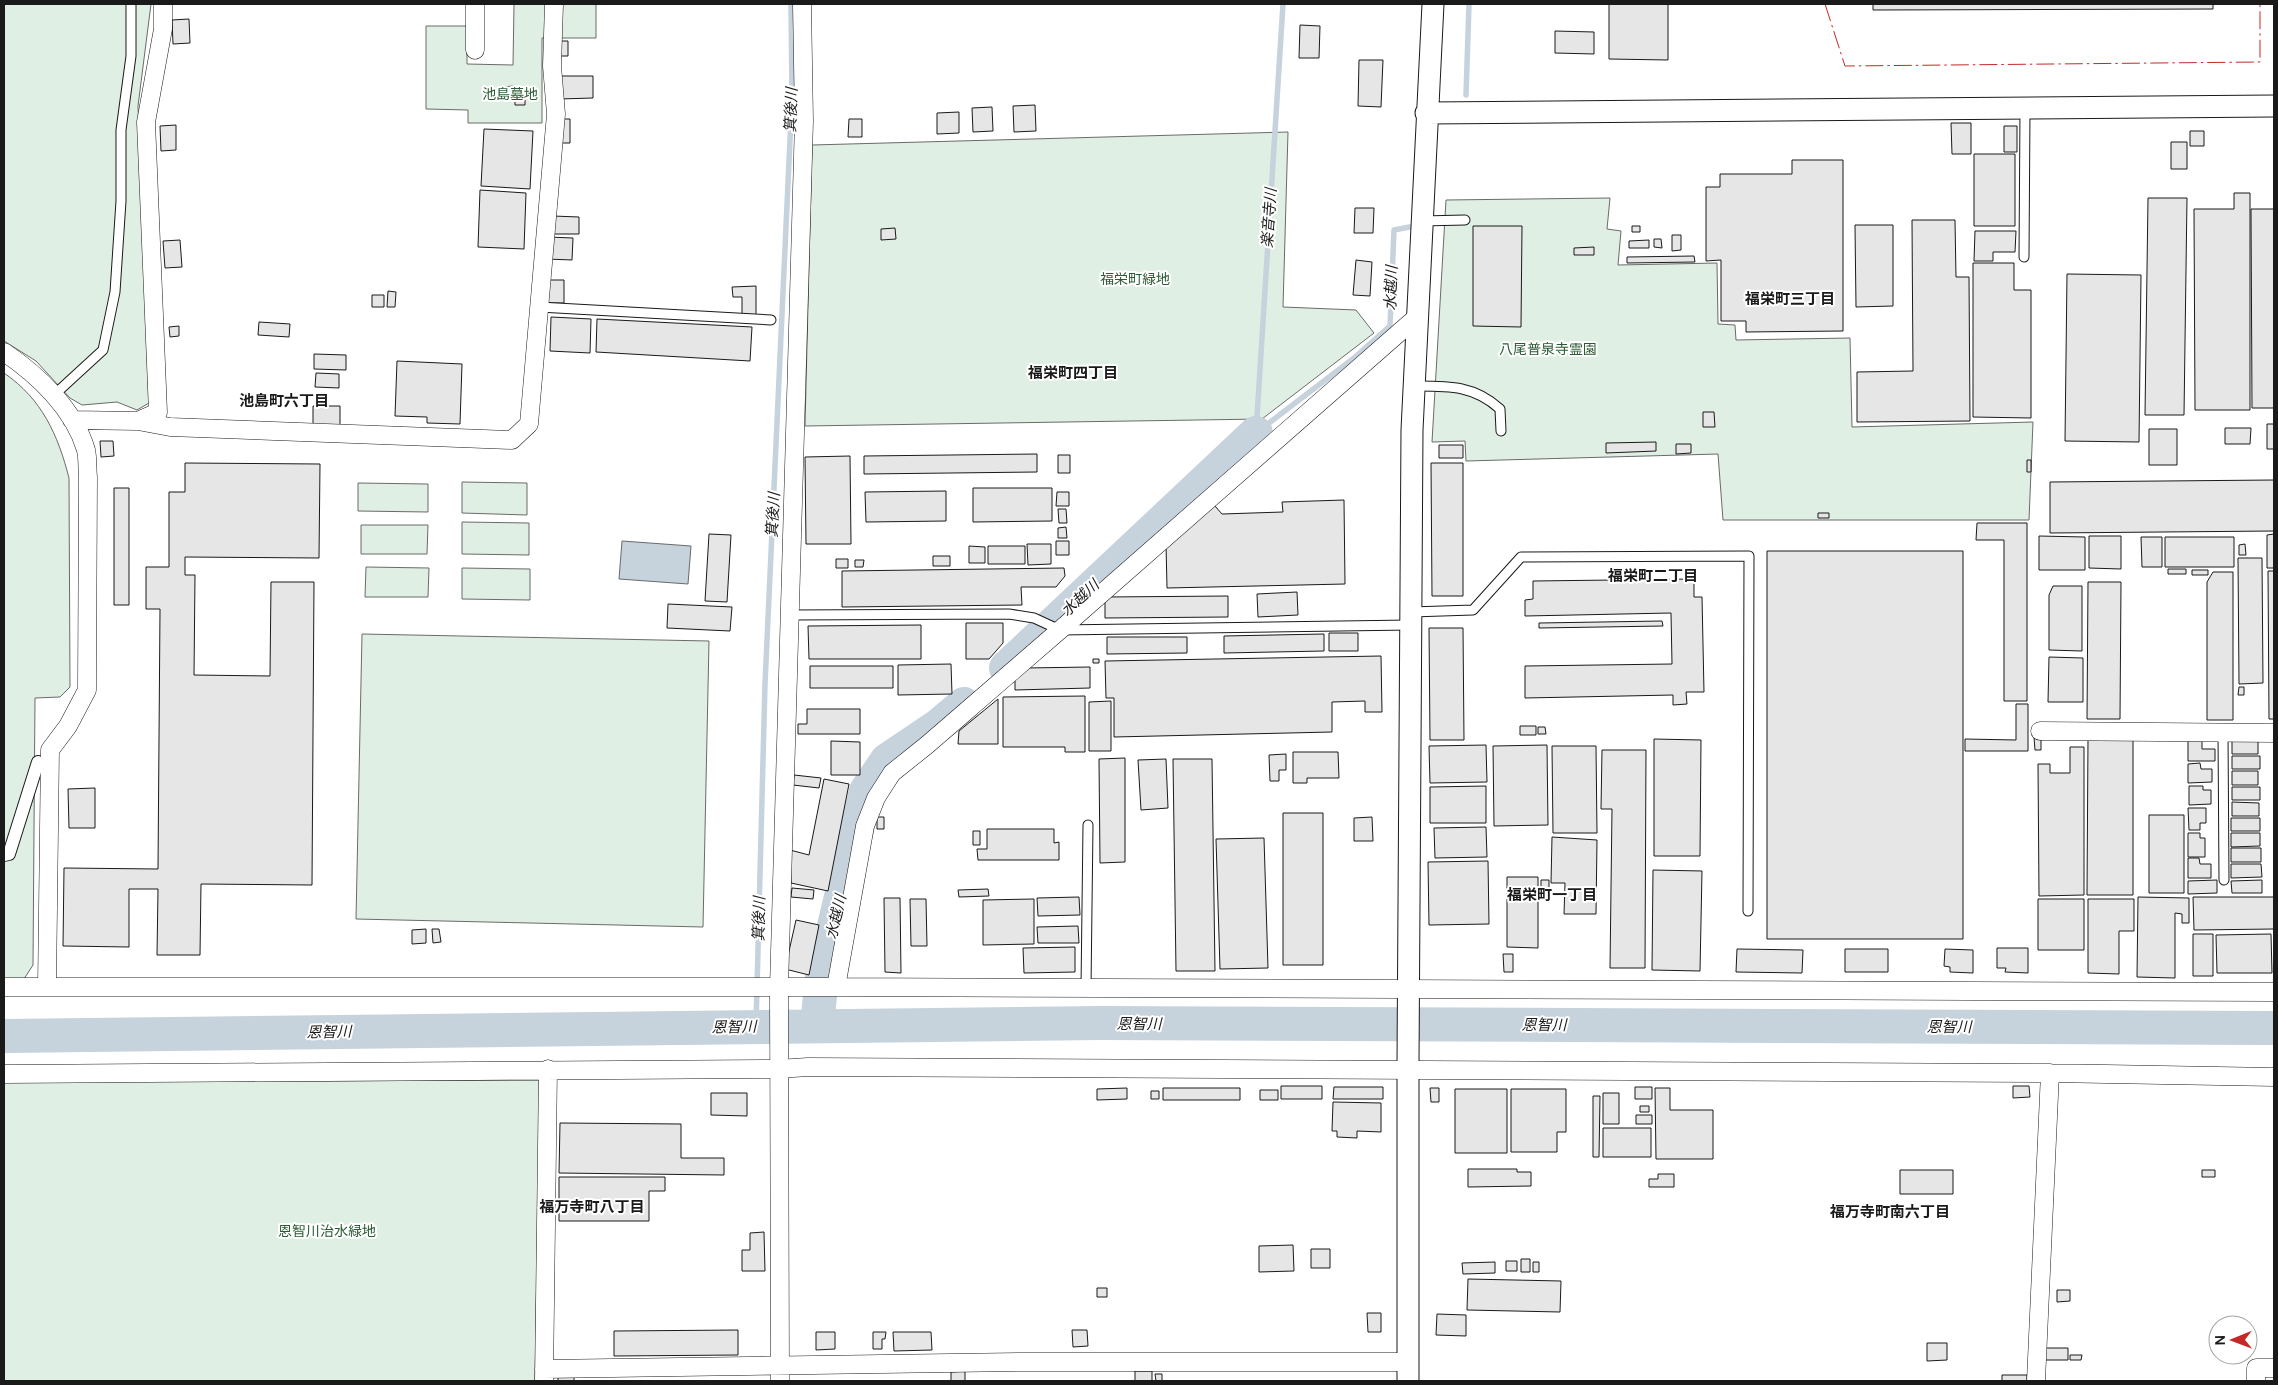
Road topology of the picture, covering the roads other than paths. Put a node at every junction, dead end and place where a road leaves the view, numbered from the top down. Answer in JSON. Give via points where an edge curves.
{"nodes":[{"id":1,"x":131,"y":4,"type":"edge"},
{"id":2,"x":163,"y":4,"type":"edge"},
{"id":3,"x":475,"y":4,"type":"edge"},
{"id":4,"x":554,"y":4,"type":"edge"},
{"id":5,"x":802,"y":4,"type":"edge"},
{"id":6,"x":1432,"y":4,"type":"edge"},
{"id":7,"x":475,"y":50,"type":"dead end"},
{"id":8,"x":2274,"y":106,"type":"edge"},
{"id":9,"x":2025,"y":108,"type":"junction"},
{"id":10,"x":1426,"y":113,"type":"junction"},
{"id":11,"x":1465,"y":220,"type":"dead end"},
{"id":12,"x":1422,"y":221,"type":"junction"},
{"id":13,"x":2024,"y":257,"type":"dead end"},
{"id":14,"x":540,"y":307,"type":"junction"},
{"id":15,"x":1418,"y":316,"type":"junction"},
{"id":16,"x":771,"y":320,"type":"dead end"},
{"id":17,"x":4,"y":352,"type":"edge"},
{"id":18,"x":1414,"y":386,"type":"junction"},
{"id":19,"x":54,"y":395,"type":"junction"},
{"id":20,"x":72,"y":420,"type":"junction"},
{"id":21,"x":138,"y":421,"type":"junction"},
{"id":22,"x":1501,"y":432,"type":"dead end"},
{"id":23,"x":790,"y":615,"type":"junction"},
{"id":24,"x":1411,"y":619,"type":"junction"},
{"id":25,"x":1058,"y":629,"type":"junction"},
{"id":26,"x":2040,"y":730,"type":"dead end"},
{"id":27,"x":2223,"y":733,"type":"junction"},
{"id":28,"x":2274,"y":733,"type":"edge"},
{"id":29,"x":38,"y":762,"type":"dead end"},
{"id":30,"x":1088,"y":825,"type":"dead end"},
{"id":31,"x":4,"y":855,"type":"edge"},
{"id":32,"x":2224,"y":880,"type":"dead end"},
{"id":33,"x":1748,"y":911,"type":"dead end"},
{"id":34,"x":4,"y":987,"type":"edge"},
{"id":35,"x":47,"y":987,"type":"junction"},
{"id":36,"x":833,"y":987,"type":"junction"},
{"id":37,"x":1086,"y":988,"type":"junction"},
{"id":38,"x":2274,"y":992,"type":"edge"},
{"id":39,"x":779,"y":993,"type":"junction"},
{"id":40,"x":1408,"y":996,"type":"junction"},
{"id":41,"x":778,"y":1065,"type":"junction"},
{"id":42,"x":1408,"y":1067,"type":"junction"},
{"id":43,"x":548,"y":1070,"type":"junction"},
{"id":44,"x":2050,"y":1073,"type":"junction"},
{"id":45,"x":4,"y":1074,"type":"edge"},
{"id":46,"x":2274,"y":1077,"type":"edge"},
{"id":47,"x":2274,"y":1368,"type":"edge"},
{"id":48,"x":1408,"y":1372,"type":"edge"},
{"id":49,"x":780,"y":1374,"type":"edge"},
{"id":50,"x":544,"y":1375,"type":"edge"},
{"id":51,"x":2036,"y":1381,"type":"edge"},
{"id":52,"x":2256,"y":1381,"type":"edge"}],
"edges":[{"from":1,"to":19,"type":"lane","via":[[131,56],[122,130],[113,302],[103,350]]},
{"from":2,"to":21,"type":"street","via":[[163,29],[146,122],[158,412]]},
{"from":3,"to":7,"type":"street"},
{"from":4,"to":14,"type":"street","via":[[552,66],[556,114]]},
{"from":5,"to":23,"type":"street","via":[[804,121]]},
{"from":6,"to":10,"type":"street"},
{"from":8,"to":9,"type":"street"},
{"from":9,"to":10,"type":"street"},
{"from":9,"to":13,"type":"lane"},
{"from":10,"to":12,"type":"street"},
{"from":11,"to":12,"type":"lane"},
{"from":12,"to":15,"type":"street"},
{"from":14,"to":16,"type":"lane"},
{"from":14,"to":21,"type":"street","via":[[529,424],[512,440],[170,427]]},
{"from":15,"to":18,"type":"street"},
{"from":15,"to":25,"type":"street"},
{"from":17,"to":19,"type":"street"},
{"from":18,"to":22,"type":"lane","via":[[1452,385],[1487,397],[1500,409]]},
{"from":18,"to":24,"type":"street"},
{"from":19,"to":20,"type":"street"},
{"from":20,"to":21,"type":"street"},
{"from":20,"to":35,"type":"street","via":[[86,450],[88,477],[87,690],[68,726],[50,750]]},
{"from":23,"to":25,"type":"lane","via":[[1008,614],[1034,618]]},
{"from":23,"to":39,"type":"street"},
{"from":24,"to":25,"type":"lane"},
{"from":24,"to":33,"type":"lane","via":[[1473,610],[1521,557],[1749,556]]},
{"from":24,"to":40,"type":"street"},
{"from":25,"to":36,"type":"street","via":[[892,773],[876,798],[865,826]]},
{"from":26,"to":27,"type":"street"},
{"from":27,"to":28,"type":"street"},
{"from":27,"to":32,"type":"lane"},
{"from":29,"to":31,"type":"street","via":[[9,854]]},
{"from":30,"to":37,"type":"lane"},
{"from":34,"to":35,"type":"street"},
{"from":35,"to":39,"type":"street","via":[[730,987]]},
{"from":36,"to":37,"type":"street"},
{"from":36,"to":39,"type":"street","via":[[809,987]]},
{"from":37,"to":40,"type":"street"},
{"from":38,"to":40,"type":"street"},
{"from":39,"to":41,"type":"street"},
{"from":40,"to":42,"type":"street"},
{"from":41,"to":42,"type":"street"},
{"from":41,"to":43,"type":"street"},
{"from":41,"to":49,"type":"street"},
{"from":42,"to":44,"type":"street"},
{"from":42,"to":48,"type":"street"},
{"from":43,"to":45,"type":"street"},
{"from":43,"to":50,"type":"street"},
{"from":44,"to":46,"type":"street"},
{"from":44,"to":51,"type":"street"},
{"from":47,"to":52,"type":"street","via":[[2256,1368]]},
{"from":48,"to":49,"type":"street","via":[[1022,1362]]},
{"from":49,"to":50,"type":"street"}]}
